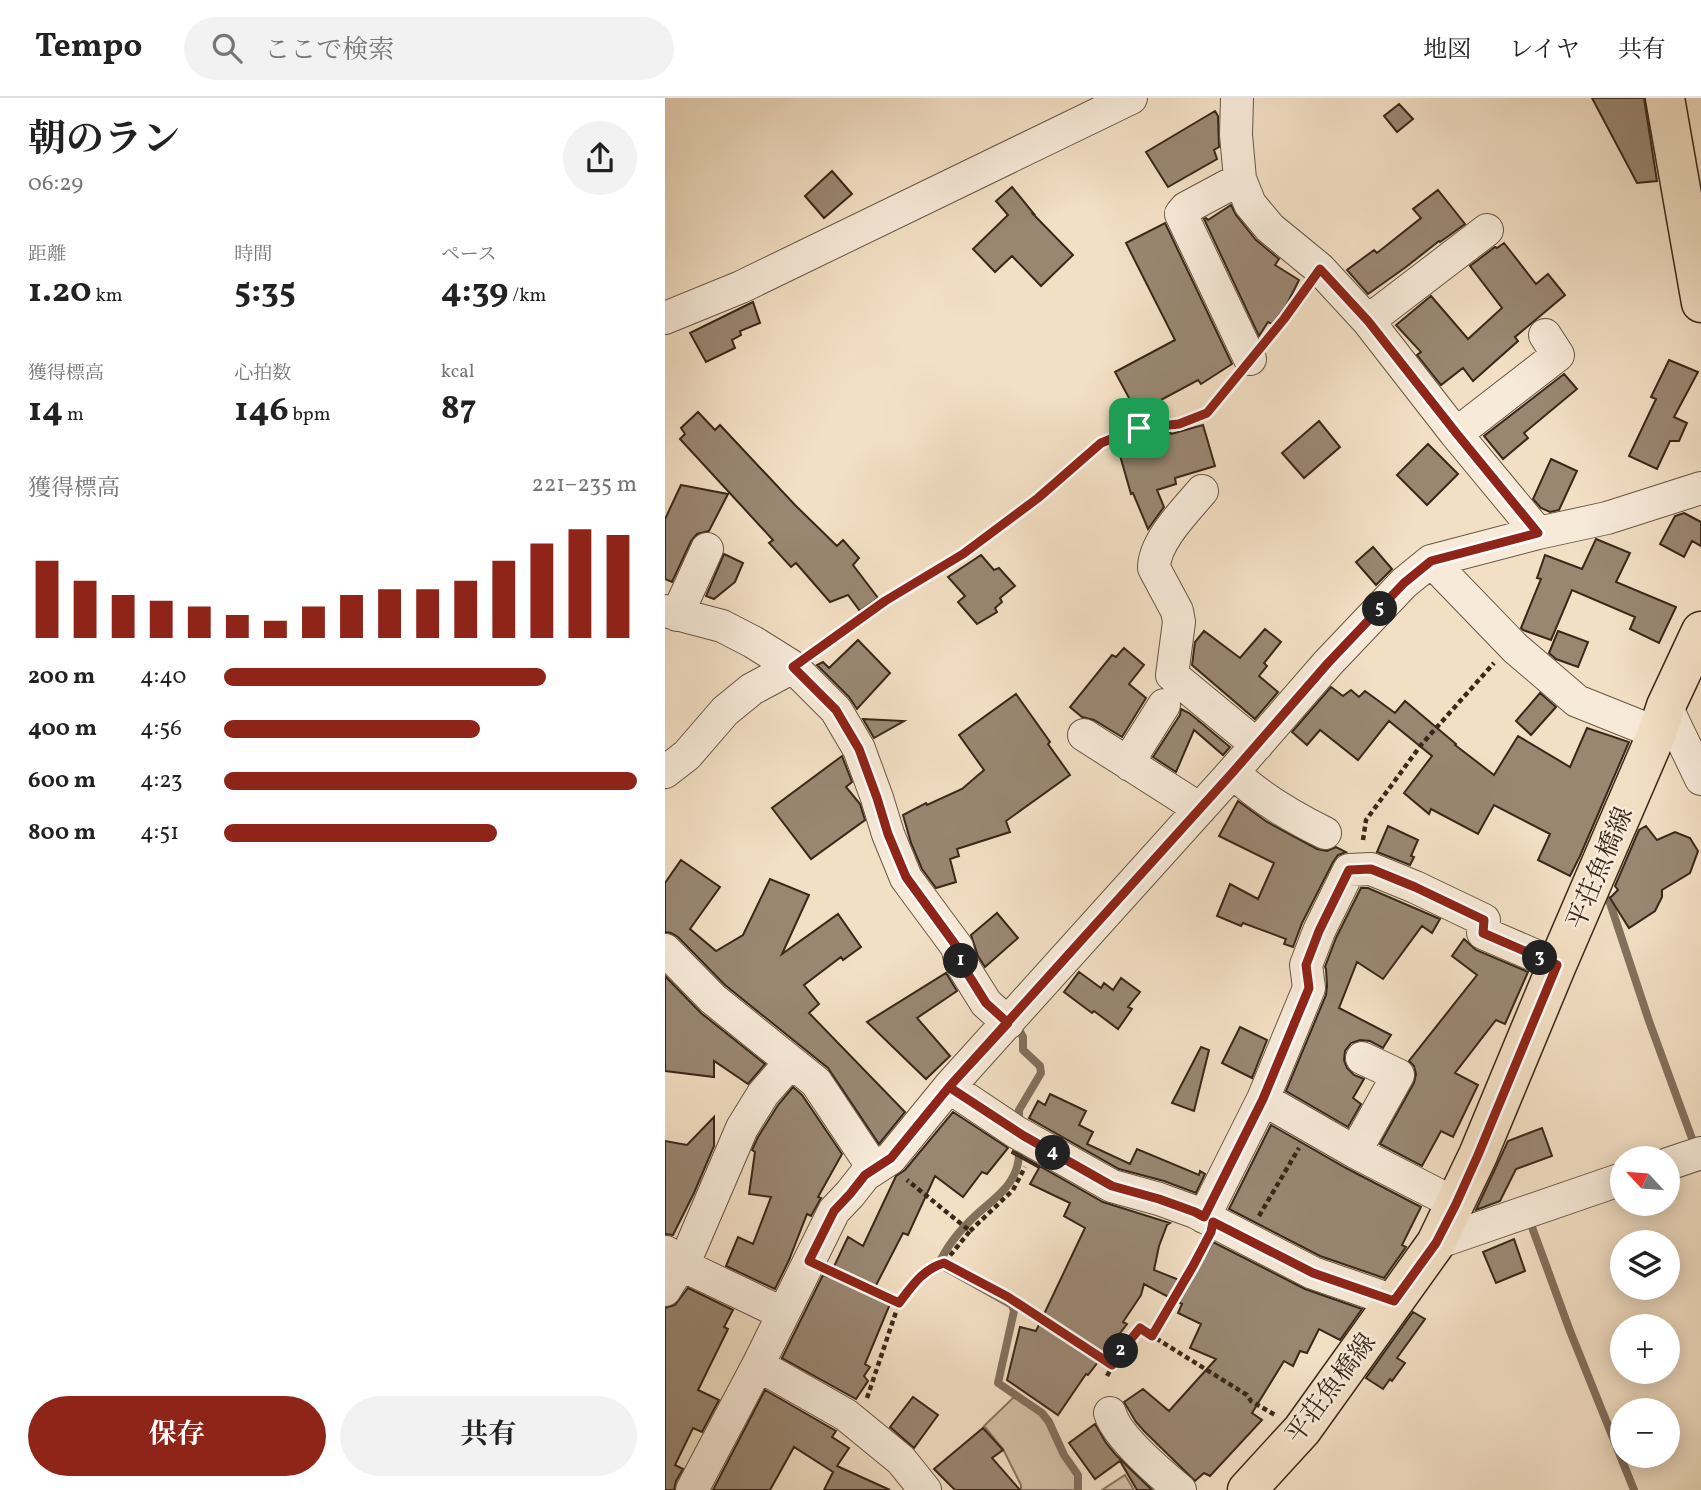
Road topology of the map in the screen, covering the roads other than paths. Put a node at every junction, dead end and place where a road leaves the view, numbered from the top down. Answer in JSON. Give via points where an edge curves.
{"nodes":[{"id":1,"x":1131,"y":98,"type":"edge"},
{"id":2,"x":1237,"y":98,"type":"edge"},
{"id":3,"x":1665,"y":98,"type":"edge"},
{"id":4,"x":1240,"y":179,"type":"junction"},
{"id":5,"x":1691,"y":184,"type":"edge"},
{"id":6,"x":1487,"y":230,"type":"dead end"},
{"id":7,"x":1701,"y":303,"type":"edge"},
{"id":8,"x":665,"y":317,"type":"edge"},
{"id":9,"x":1368,"y":321,"type":"junction"},
{"id":10,"x":1545,"y":335,"type":"dead end"},
{"id":11,"x":1250,"y":359,"type":"road end"},
{"id":12,"x":1457,"y":434,"type":"junction"},
{"id":13,"x":1701,"y":488,"type":"edge"},
{"id":14,"x":1202,"y":491,"type":"dead end"},
{"id":15,"x":1538,"y":533,"type":"junction"},
{"id":16,"x":707,"y":549,"type":"dead end"},
{"id":17,"x":1431,"y":561,"type":"junction"},
{"id":18,"x":671,"y":613,"type":"edge"},
{"id":19,"x":1701,"y":631,"type":"edge"},
{"id":20,"x":793,"y":667,"type":"junction"},
{"id":21,"x":1164,"y":705,"type":"dead end"},
{"id":22,"x":1662,"y":720,"type":"junction"},
{"id":23,"x":1084,"y":735,"type":"dead end"},
{"id":24,"x":1257,"y":744,"type":"junction"},
{"id":25,"x":1130,"y":765,"type":"junction"},
{"id":26,"x":665,"y":772,"type":"edge"},
{"id":27,"x":1233,"y":772,"type":"junction"},
{"id":28,"x":1701,"y":779,"type":"edge"},
{"id":29,"x":1200,"y":808,"type":"junction"},
{"id":30,"x":1325,"y":833,"type":"dead end"},
{"id":31,"x":665,"y":950,"type":"edge"},
{"id":32,"x":1557,"y":965,"type":"junction"},
{"id":33,"x":1008,"y":1023,"type":"junction"},
{"id":34,"x":1362,"y":1058,"type":"dead end"},
{"id":35,"x":791,"y":1062,"type":"junction"},
{"id":36,"x":949,"y":1087,"type":"junction"},
{"id":37,"x":1263,"y":1099,"type":"junction"},
{"id":38,"x":1355,"y":1152,"type":"junction"},
{"id":39,"x":1701,"y":1153,"type":"edge"},
{"id":40,"x":1680,"y":1160,"type":"edge"},
{"id":41,"x":883,"y":1163,"type":"junction"},
{"id":42,"x":1610,"y":1183,"type":"edge"},
{"id":43,"x":1456,"y":1204,"type":"junction"},
{"id":44,"x":1208,"y":1219,"type":"junction"},
{"id":45,"x":1436,"y":1243,"type":"junction"},
{"id":46,"x":671,"y":1269,"type":"edge"},
{"id":47,"x":1394,"y":1301,"type":"junction"},
{"id":48,"x":782,"y":1313,"type":"junction"},
{"id":49,"x":758,"y":1365,"type":"junction"},
{"id":50,"x":1110,"y":1413,"type":"dead end"},
{"id":51,"x":692,"y":1490,"type":"edge"},
{"id":52,"x":925,"y":1490,"type":"edge"},
{"id":53,"x":1180,"y":1490,"type":"edge"},
{"id":54,"x":1247,"y":1490,"type":"edge"}],
"edges":[{"from":1,"to":8,"type":"street","via":[[741,287]]},
{"from":2,"to":4,"type":"street"},
{"from":3,"to":5,"type":"main road"},
{"from":4,"to":9,"type":"street","via":[[1249,204],[1270,228],[1320,269]]},
{"from":4,"to":11,"type":"street","via":[[1181,214]]},
{"from":5,"to":7,"type":"main road"},
{"from":6,"to":9,"type":"street"},
{"from":9,"to":12,"type":"street"},
{"from":10,"to":12,"type":"street","via":[[1558,355]]},
{"from":12,"to":15,"type":"street"},
{"from":13,"to":15,"type":"street","via":[[1607,518]]},
{"from":14,"to":24,"type":"street","via":[[1166,536],[1154,561],[1179,622],[1172,675]]},
{"from":15,"to":17,"type":"street"},
{"from":16,"to":18,"type":"street"},
{"from":17,"to":22,"type":"street","via":[[1512,644],[1577,701]]},
{"from":17,"to":24,"type":"street","via":[[1404,583]]},
{"from":18,"to":20,"type":"street","via":[[722,626]]},
{"from":19,"to":22,"type":"main road","name":"平荘魚橋線"},
{"from":20,"to":26,"type":"street","via":[[725,711],[687,755]]},
{"from":20,"to":33,"type":"street","via":[[836,710],[859,749],[906,877],[957,947],[961,963],[986,1003]]},
{"from":21,"to":25,"type":"street"},
{"from":22,"to":28,"type":"street"},
{"from":22,"to":32,"type":"main road","name":"平荘魚橋線"},
{"from":23,"to":25,"type":"street"},
{"from":24,"to":27,"type":"street"},
{"from":25,"to":29,"type":"street"},
{"from":27,"to":29,"type":"street"},
{"from":27,"to":30,"type":"street","via":[[1249,788]]},
{"from":29,"to":33,"type":"street"},
{"from":31,"to":35,"type":"street","via":[[713,999]]},
{"from":32,"to":37,"type":"street","via":[[1483,933],[1484,920],[1415,887],[1371,869],[1349,870],[1306,965],[1309,988]]},
{"from":32,"to":43,"type":"main road","name":"平荘魚橋線"},
{"from":33,"to":36,"type":"street"},
{"from":34,"to":38,"type":"street","via":[[1398,1075]]},
{"from":35,"to":41,"type":"street","via":[[816,1082]]},
{"from":35,"to":46,"type":"street","via":[[763,1094],[743,1128],[688,1254]]},
{"from":36,"to":41,"type":"street"},
{"from":36,"to":44,"type":"street","via":[[1112,1186]]},
{"from":37,"to":38,"type":"street"},
{"from":37,"to":44,"type":"street"},
{"from":38,"to":43,"type":"street"},
{"from":39,"to":40,"type":"street"},
{"from":41,"to":48,"type":"street","via":[[859,1181],[834,1211]]},
{"from":42,"to":45,"type":"street"},
{"from":43,"to":45,"type":"main road","name":"平荘魚橋線"},
{"from":44,"to":47,"type":"street","via":[[1313,1273]]},
{"from":45,"to":47,"type":"main road","name":"平荘魚橋線"},
{"from":46,"to":48,"type":"street"},
{"from":47,"to":54,"type":"main road","name":"平荘魚橋線","via":[[1302,1430]]},
{"from":48,"to":49,"type":"street"},
{"from":49,"to":51,"type":"street"},
{"from":49,"to":52,"type":"street","via":[[846,1415],[901,1460]]},
{"from":50,"to":53,"type":"street","via":[[1116,1427],[1145,1459]]}]}
